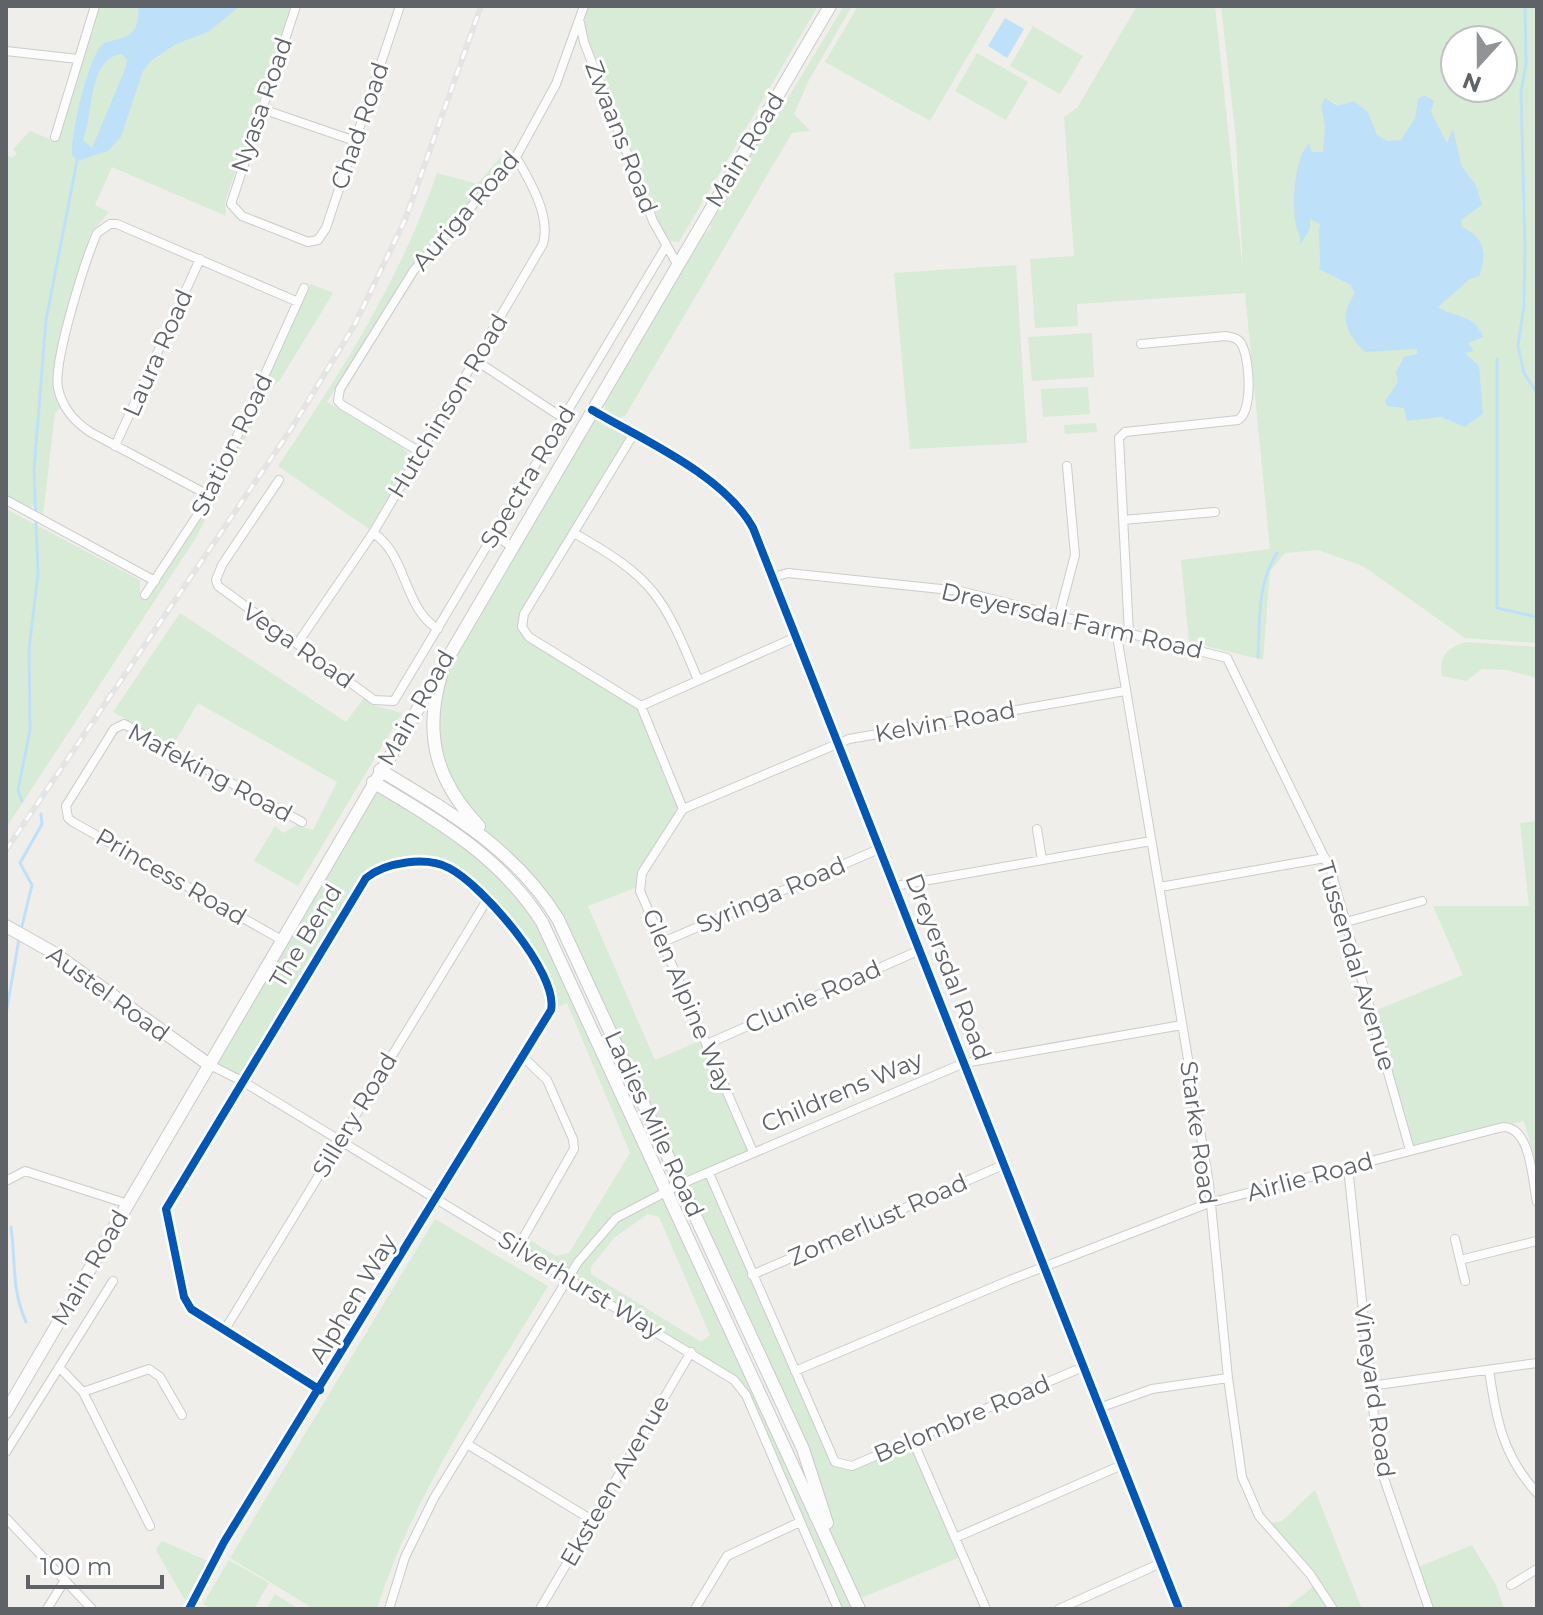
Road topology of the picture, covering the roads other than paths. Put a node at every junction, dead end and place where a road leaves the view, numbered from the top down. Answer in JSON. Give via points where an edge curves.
{"nodes":[{"id":1,"x":95,"y":6,"type":"edge"},
{"id":2,"x":296,"y":6,"type":"edge"},
{"id":3,"x":400,"y":6,"type":"edge"},
{"id":4,"x":584,"y":6,"type":"edge"},
{"id":5,"x":830,"y":6,"type":"edge"},
{"id":6,"x":580,"y":19,"type":"junction"},
{"id":7,"x":6,"y":51,"type":"edge"},
{"id":8,"x":78,"y":59,"type":"junction"},
{"id":9,"x":262,"y":109,"type":"junction"},
{"id":10,"x":55,"y":137,"type":"dead end"},
{"id":11,"x":355,"y":141,"type":"junction"},
{"id":12,"x":516,"y":157,"type":"junction"},
{"id":13,"x":314,"y":242,"type":"joint"},
{"id":14,"x":665,"y":248,"type":"junction"},
{"id":15,"x":200,"y":259,"type":"junction"},
{"id":16,"x":677,"y":264,"type":"junction"},
{"id":17,"x":304,"y":288,"type":"dead end"},
{"id":18,"x":298,"y":302,"type":"junction"},
{"id":19,"x":1141,"y":344,"type":"dead end"},
{"id":20,"x":475,"y":360,"type":"junction"},
{"id":21,"x":592,"y":410,"type":"junction"},
{"id":22,"x":563,"y":418,"type":"junction"},
{"id":23,"x":633,"y":435,"type":"junction"},
{"id":24,"x":115,"y":446,"type":"junction"},
{"id":25,"x":420,"y":452,"type":"junction"},
{"id":26,"x":1067,"y":466,"type":"dead end"},
{"id":27,"x":279,"y":480,"type":"dead end"},
{"id":28,"x":210,"y":496,"type":"junction"},
{"id":29,"x":6,"y":500,"type":"edge"},
{"id":30,"x":1215,"y":512,"type":"dead end"},
{"id":31,"x":1123,"y":520,"type":"junction"},
{"id":32,"x":373,"y":533,"type":"junction"},
{"id":33,"x":574,"y":533,"type":"junction"},
{"id":34,"x":494,"y":535,"type":"junction"},
{"id":35,"x":511,"y":546,"type":"junction"},
{"id":36,"x":773,"y":577,"type":"junction"},
{"id":37,"x":155,"y":581,"type":"junction"},
{"id":38,"x":145,"y":595,"type":"dead end"},
{"id":39,"x":1059,"y":616,"type":"junction"},
{"id":40,"x":438,"y":629,"type":"junction"},
{"id":41,"x":1116,"y":630,"type":"junction"},
{"id":42,"x":1129,"y":634,"type":"junction"},
{"id":43,"x":796,"y":637,"type":"junction"},
{"id":44,"x":297,"y":644,"type":"junction"},
{"id":45,"x":453,"y":644,"type":"junction"},
{"id":46,"x":1227,"y":658,"type":"joint"},
{"id":47,"x":698,"y":680,"type":"junction"},
{"id":48,"x":1125,"y":691,"type":"junction"},
{"id":49,"x":387,"y":703,"type":"joint"},
{"id":50,"x":641,"y":706,"type":"junction"},
{"id":51,"x":838,"y":743,"type":"junction"},
{"id":52,"x":377,"y":776,"type":"junction"},
{"id":53,"x":683,"y":809,"type":"junction"},
{"id":54,"x":66,"y":812,"type":"joint"},
{"id":55,"x":302,"y":822,"type":"dead end"},
{"id":56,"x":1037,"y":829,"type":"dead end"},
{"id":57,"x":1151,"y":841,"type":"junction"},
{"id":58,"x":879,"y":849,"type":"junction"},
{"id":59,"x":509,"y":857,"type":"junction"},
{"id":60,"x":1325,"y":858,"type":"junction"},
{"id":61,"x":1042,"y":860,"type":"junction"},
{"id":62,"x":895,"y":886,"type":"junction"},
{"id":63,"x":1160,"y":887,"type":"junction"},
{"id":64,"x":487,"y":900,"type":"junction"},
{"id":65,"x":1422,"y":901,"type":"dead end"},
{"id":66,"x":1346,"y":922,"type":"junction"},
{"id":67,"x":15,"y":930,"type":"edge"},
{"id":68,"x":280,"y":939,"type":"junction"},
{"id":69,"x":663,"y":942,"type":"junction"},
{"id":70,"x":920,"y":950,"type":"junction"},
{"id":71,"x":551,"y":1010,"type":"joint"},
{"id":72,"x":1182,"y":1025,"type":"junction"},
{"id":73,"x":707,"y":1044,"type":"junction"},
{"id":74,"x":523,"y":1057,"type":"junction"},
{"id":75,"x":964,"y":1063,"type":"junction"},
{"id":76,"x":208,"y":1064,"type":"junction"},
{"id":77,"x":242,"y":1081,"type":"junction"},
{"id":78,"x":340,"y":1140,"type":"junction"},
{"id":79,"x":1410,"y":1150,"type":"junction"},
{"id":80,"x":753,"y":1152,"type":"junction"},
{"id":81,"x":1003,"y":1165,"type":"junction"},
{"id":82,"x":1348,"y":1167,"type":"junction"},
{"id":83,"x":709,"y":1173,"type":"junction"},
{"id":84,"x":6,"y":1181,"type":"edge"},
{"id":85,"x":681,"y":1184,"type":"junction"},
{"id":86,"x":668,"y":1190,"type":"junction"},
{"id":87,"x":437,"y":1199,"type":"junction"},
{"id":88,"x":1537,"y":1202,"type":"edge"},
{"id":89,"x":1209,"y":1203,"type":"junction"},
{"id":90,"x":128,"y":1204,"type":"junction"},
{"id":91,"x":1455,"y":1239,"type":"dead end"},
{"id":92,"x":1537,"y":1241,"type":"edge"},
{"id":93,"x":518,"y":1247,"type":"junction"},
{"id":94,"x":1460,"y":1260,"type":"junction"},
{"id":95,"x":1045,"y":1268,"type":"junction"},
{"id":96,"x":752,"y":1275,"type":"junction"},
{"id":97,"x":568,"y":1278,"type":"junction"},
{"id":98,"x":113,"y":1281,"type":"dead end"},
{"id":99,"x":1465,"y":1281,"type":"dead end"},
{"id":100,"x":224,"y":1331,"type":"junction"},
{"id":101,"x":691,"y":1352,"type":"junction"},
{"id":102,"x":1537,"y":1363,"type":"edge"},
{"id":103,"x":59,"y":1367,"type":"junction"},
{"id":104,"x":1083,"y":1367,"type":"junction"},
{"id":105,"x":1489,"y":1370,"type":"junction"},
{"id":106,"x":795,"y":1371,"type":"junction"},
{"id":107,"x":1228,"y":1378,"type":"junction"},
{"id":108,"x":1370,"y":1386,"type":"junction"},
{"id":109,"x":320,"y":1390,"type":"junction"},
{"id":110,"x":83,"y":1392,"type":"junction"},
{"id":111,"x":1099,"y":1408,"type":"junction"},
{"id":112,"x":6,"y":1412,"type":"edge"},
{"id":113,"x":182,"y":1415,"type":"dead end"},
{"id":114,"x":913,"y":1441,"type":"junction"},
{"id":115,"x":467,"y":1444,"type":"junction"},
{"id":116,"x":6,"y":1452,"type":"edge"},
{"id":117,"x":1122,"y":1465,"type":"junction"},
{"id":118,"x":1537,"y":1493,"type":"edge"},
{"id":119,"x":6,"y":1518,"type":"edge"},
{"id":120,"x":592,"y":1520,"type":"junction"},
{"id":121,"x":800,"y":1522,"type":"junction"},
{"id":122,"x":150,"y":1526,"type":"dead end"},
{"id":123,"x":955,"y":1538,"type":"junction"},
{"id":124,"x":833,"y":1549,"type":"junction"},
{"id":125,"x":1161,"y":1563,"type":"junction"},
{"id":126,"x":1537,"y":1569,"type":"edge"},
{"id":127,"x":65,"y":1580,"type":"junction"},
{"id":128,"x":1511,"y":1585,"type":"dead end"},
{"id":129,"x":47,"y":1609,"type":"edge"},
{"id":130,"x":92,"y":1609,"type":"edge"},
{"id":131,"x":189,"y":1609,"type":"edge"},
{"id":132,"x":389,"y":1609,"type":"edge"},
{"id":133,"x":540,"y":1609,"type":"edge"},
{"id":134,"x":695,"y":1609,"type":"edge"},
{"id":135,"x":838,"y":1609,"type":"edge"},
{"id":136,"x":859,"y":1609,"type":"edge"},
{"id":137,"x":986,"y":1609,"type":"edge"},
{"id":138,"x":1059,"y":1609,"type":"edge"},
{"id":139,"x":1179,"y":1609,"type":"edge"},
{"id":140,"x":1333,"y":1609,"type":"edge"},
{"id":141,"x":1429,"y":1609,"type":"edge"}],
"edges":[{"from":1,"to":8,"type":"street"},
{"from":2,"to":9,"type":"street","name":"Nyasa Road"},
{"from":3,"to":11,"type":"street","name":"Chad Road"},
{"from":4,"to":6,"type":"street"},
{"from":5,"to":16,"type":"main road","name":"Main Road"},
{"from":6,"to":12,"type":"street","name":"Auriga Road","via":[[556,84]]},
{"from":6,"to":14,"type":"street","name":"Zwaans Road","via":[[584,42]]},
{"from":7,"to":8,"type":"street"},
{"from":8,"to":10,"type":"street"},
{"from":9,"to":11,"type":"street"},
{"from":9,"to":13,"type":"street","name":"Nyasa Road","via":[[231,204],[242,216]]},
{"from":11,"to":13,"type":"street","name":"Chad Road","via":[[326,228]]},
{"from":12,"to":20,"type":"street","name":"Hutchinson Road","via":[[539,204],[545,236]]},
{"from":12,"to":25,"type":"street","name":"Auriga Road","via":[[414,270],[338,397],[342,405]]},
{"from":14,"to":16,"type":"street","name":"Zwaans Road"},
{"from":14,"to":22,"type":"street","name":"Spectra Road"},
{"from":15,"to":18,"type":"street"},
{"from":15,"to":24,"type":"street","name":"Laura Road"},
{"from":15,"to":24,"type":"street","via":[[117,224],[97,233],[57,381],[74,419]]},
{"from":16,"to":21,"type":"main road","name":"Main Road"},
{"from":17,"to":18,"type":"street","name":"Station Road"},
{"from":18,"to":28,"type":"street","name":"Station Road"},
{"from":19,"to":31,"type":"street","via":[[1236,338],[1244,349],[1249,409],[1233,421],[1121,434],[1117,445]]},
{"from":20,"to":22,"type":"street"},
{"from":20,"to":25,"type":"street","name":"Hutchinson Road"},
{"from":21,"to":23,"type":"street","name":"Dreyersdal Road"},
{"from":21,"to":35,"type":"main road","name":"Main Road"},
{"from":22,"to":34,"type":"street","name":"Spectra Road"},
{"from":23,"to":33,"type":"street"},
{"from":23,"to":36,"type":"street","name":"Dreyersdal Road","via":[[730,495],[753,528]]},
{"from":24,"to":28,"type":"street"},
{"from":25,"to":32,"type":"street","name":"Hutchinson Road"},
{"from":26,"to":39,"type":"street","via":[[1075,555]]},
{"from":27,"to":44,"type":"street","name":"Vega Road","via":[[216,580],[224,593]]},
{"from":28,"to":37,"type":"street","name":"Station Road"},
{"from":29,"to":37,"type":"street"},
{"from":30,"to":31,"type":"street"},
{"from":31,"to":42,"type":"street"},
{"from":32,"to":40,"type":"street","via":[[389,547],[419,609]]},
{"from":32,"to":44,"type":"street","name":"Hutchinson Road"},
{"from":33,"to":47,"type":"street","via":[[625,564],[655,592],[673,619]]},
{"from":33,"to":50,"type":"street","via":[[524,614],[522,627],[529,637]]},
{"from":34,"to":35,"type":"street"},
{"from":34,"to":40,"type":"street","name":"Spectra Road"},
{"from":35,"to":45,"type":"main road","name":"Main Road"},
{"from":36,"to":39,"type":"street","name":"Dreyersdal Farm Road","via":[[788,573],[960,591]]},
{"from":36,"to":43,"type":"street","name":"Dreyersdal Road"},
{"from":37,"to":38,"type":"street","name":"Station Road"},
{"from":39,"to":41,"type":"street","name":"Dreyersdal Farm Road"},
{"from":40,"to":49,"type":"street","name":"Spectra Road","via":[[398,697]]},
{"from":41,"to":42,"type":"street","name":"Dreyersdal Farm Road"},
{"from":41,"to":48,"type":"street","name":"Starke Road"},
{"from":42,"to":46,"type":"street","name":"Dreyersdal Farm Road"},
{"from":43,"to":47,"type":"street"},
{"from":43,"to":51,"type":"street","name":"Dreyersdal Road"},
{"from":44,"to":49,"type":"street","name":"Vega Road","via":[[374,700]]},
{"from":45,"to":52,"type":"main road","name":"Main Road"},
{"from":45,"to":59,"type":"main road","via":[[435,702],[440,769],[454,797]]},
{"from":46,"to":60,"type":"street","name":"Tussendal Avenue"},
{"from":47,"to":50,"type":"street"},
{"from":48,"to":51,"type":"street","name":"Kelvin Road"},
{"from":48,"to":57,"type":"street","name":"Starke Road"},
{"from":50,"to":53,"type":"street"},
{"from":51,"to":53,"type":"street","name":"Kelvin Road"},
{"from":51,"to":58,"type":"street","name":"Dreyersdal Road"},
{"from":52,"to":59,"type":"main road","name":"Ladies Mile Road","via":[[460,819]]},
{"from":52,"to":68,"type":"main road","name":"Main Road"},
{"from":52,"to":86,"type":"main road","name":"Ladies Mile Road","via":[[475,846],[532,907]]},
{"from":53,"to":69,"type":"street","name":"Glen Alpine Way","via":[[641,879],[641,894]]},
{"from":54,"to":55,"type":"street","name":"Mafeking Road","via":[[118,725],[138,729]]},
{"from":54,"to":68,"type":"street","name":"Princess Road","via":[[73,822]]},
{"from":56,"to":61,"type":"street"},
{"from":57,"to":61,"type":"street"},
{"from":57,"to":63,"type":"street","name":"Starke Road"},
{"from":58,"to":62,"type":"street","name":"Dreyersdal Road"},
{"from":58,"to":69,"type":"street","name":"Syringa Road"},
{"from":59,"to":85,"type":"main road","name":"Ladies Mile Road","via":[[558,919]]},
{"from":60,"to":63,"type":"street"},
{"from":60,"to":66,"type":"street","name":"Tussendal Avenue"},
{"from":61,"to":62,"type":"street"},
{"from":62,"to":70,"type":"street","name":"Dreyersdal Road"},
{"from":63,"to":72,"type":"street","name":"Starke Road"},
{"from":64,"to":71,"type":"street","name":"The Bend","via":[[541,971],[551,990]]},
{"from":64,"to":77,"type":"street","name":"The Bend","via":[[460,875],[436,863],[373,872]]},
{"from":64,"to":78,"type":"street","name":"Sillery Road"},
{"from":65,"to":66,"type":"street"},
{"from":66,"to":79,"type":"street","name":"Tussendal Avenue"},
{"from":67,"to":76,"type":"main road","name":"Austel Road"},
{"from":68,"to":76,"type":"main road","name":"Main Road"},
{"from":69,"to":73,"type":"street","name":"Glen Alpine Way"},
{"from":70,"to":73,"type":"street","name":"Clunie Road"},
{"from":70,"to":75,"type":"street","name":"Dreyersdal Road"},
{"from":71,"to":74,"type":"street","name":"Alphen Way"},
{"from":72,"to":75,"type":"street","name":"Childrens Way"},
{"from":72,"to":89,"type":"street","name":"Starke Road"},
{"from":73,"to":80,"type":"street","name":"Glen Alpine Way"},
{"from":74,"to":87,"type":"street","name":"Alphen Way"},
{"from":74,"to":93,"type":"street","via":[[547,1080],[574,1144],[569,1162]]},
{"from":75,"to":80,"type":"street","name":"Childrens Way"},
{"from":75,"to":81,"type":"street","name":"Dreyersdal Road"},
{"from":76,"to":77,"type":"street","name":"Silverhurst Way"},
{"from":76,"to":90,"type":"main road","name":"Main Road"},
{"from":77,"to":78,"type":"street","name":"Silverhurst Way"},
{"from":77,"to":100,"type":"street","name":"The Bend","via":[[164,1215],[187,1304]]},
{"from":78,"to":87,"type":"street","name":"Silverhurst Way"},
{"from":78,"to":100,"type":"street","name":"Sillery Road"},
{"from":79,"to":82,"type":"street","name":"Airlie Road"},
{"from":79,"to":88,"type":"street","name":"Airlie Road","via":[[1503,1127],[1517,1131]]},
{"from":80,"to":83,"type":"street","name":"Childrens Way"},
{"from":81,"to":95,"type":"street","name":"Dreyersdal Road"},
{"from":81,"to":96,"type":"street","name":"Zomerlust Road"},
{"from":82,"to":89,"type":"street","name":"Airlie Road"},
{"from":82,"to":108,"type":"street","name":"Vineyard Road"},
{"from":83,"to":85,"type":"street","name":"Childrens Way"},
{"from":83,"to":96,"type":"street"},
{"from":84,"to":90,"type":"street","via":[[25,1171]]},
{"from":85,"to":86,"type":"street","name":"Childrens Way"},
{"from":85,"to":124,"type":"main road","name":"Ladies Mile Road","via":[[803,1449]]},
{"from":86,"to":97,"type":"street","name":"Childrens Way","via":[[616,1218]]},
{"from":86,"to":124,"type":"main road","name":"Ladies Mile Road"},
{"from":87,"to":93,"type":"street","name":"Silverhurst Way"},
{"from":87,"to":109,"type":"street","name":"Alphen Way"},
{"from":89,"to":95,"type":"street","name":"Airlie Road"},
{"from":89,"to":107,"type":"street","name":"Starke Road"},
{"from":90,"to":112,"type":"main road","name":"Main Road"},
{"from":91,"to":94,"type":"street"},
{"from":92,"to":94,"type":"street"},
{"from":93,"to":97,"type":"street","name":"Silverhurst Way"},
{"from":94,"to":99,"type":"street"},
{"from":95,"to":104,"type":"street","name":"Dreyersdal Road"},
{"from":95,"to":106,"type":"street","name":"Airlie Road"},
{"from":96,"to":106,"type":"street"},
{"from":97,"to":101,"type":"street","name":"Silverhurst Way"},
{"from":97,"to":115,"type":"street","name":"Childrens Way"},
{"from":98,"to":103,"type":"street"},
{"from":100,"to":109,"type":"street","name":"The Bend"},
{"from":101,"to":120,"type":"street","name":"Eksteen Avenue"},
{"from":101,"to":121,"type":"street","name":"Silverhurst Way","via":[[741,1387]]},
{"from":102,"to":105,"type":"street"},
{"from":103,"to":110,"type":"street"},
{"from":103,"to":116,"type":"street"},
{"from":104,"to":111,"type":"street","name":"Dreyersdal Road"},
{"from":104,"to":114,"type":"street","name":"Belombre Road"},
{"from":105,"to":108,"type":"street"},
{"from":105,"to":118,"type":"street","via":[[1502,1443]]},
{"from":106,"to":114,"type":"street","name":"Belombre Road","via":[[830,1456],[840,1465],[852,1466]]},
{"from":107,"to":111,"type":"street","via":[[1152,1389]]},
{"from":107,"to":140,"type":"street","name":"Starke Road","via":[[1250,1501]]},
{"from":108,"to":141,"type":"street","name":"Vineyard Road","via":[[1382,1476]]},
{"from":109,"to":131,"type":"street","name":"Alphen Way","via":[[224,1542]]},
{"from":110,"to":113,"type":"street","via":[[149,1369],[160,1377]]},
{"from":110,"to":122,"type":"street"},
{"from":111,"to":117,"type":"street","name":"Dreyersdal Road"},
{"from":114,"to":123,"type":"street"},
{"from":115,"to":120,"type":"street"},
{"from":115,"to":132,"type":"street","name":"Childrens Way","via":[[425,1514]]},
{"from":117,"to":123,"type":"street"},
{"from":117,"to":125,"type":"street","name":"Dreyersdal Road"},
{"from":119,"to":127,"type":"street"},
{"from":120,"to":133,"type":"street","name":"Eksteen Avenue"},
{"from":121,"to":134,"type":"street","via":[[727,1556]]},
{"from":121,"to":135,"type":"street","name":"Silverhurst Way"},
{"from":123,"to":137,"type":"street"},
{"from":124,"to":136,"type":"main road","name":"Ladies Mile Road"},
{"from":125,"to":138,"type":"street"},
{"from":125,"to":139,"type":"street","name":"Dreyersdal Road"},
{"from":126,"to":128,"type":"street"},
{"from":127,"to":129,"type":"street"},
{"from":127,"to":130,"type":"street"}]}
